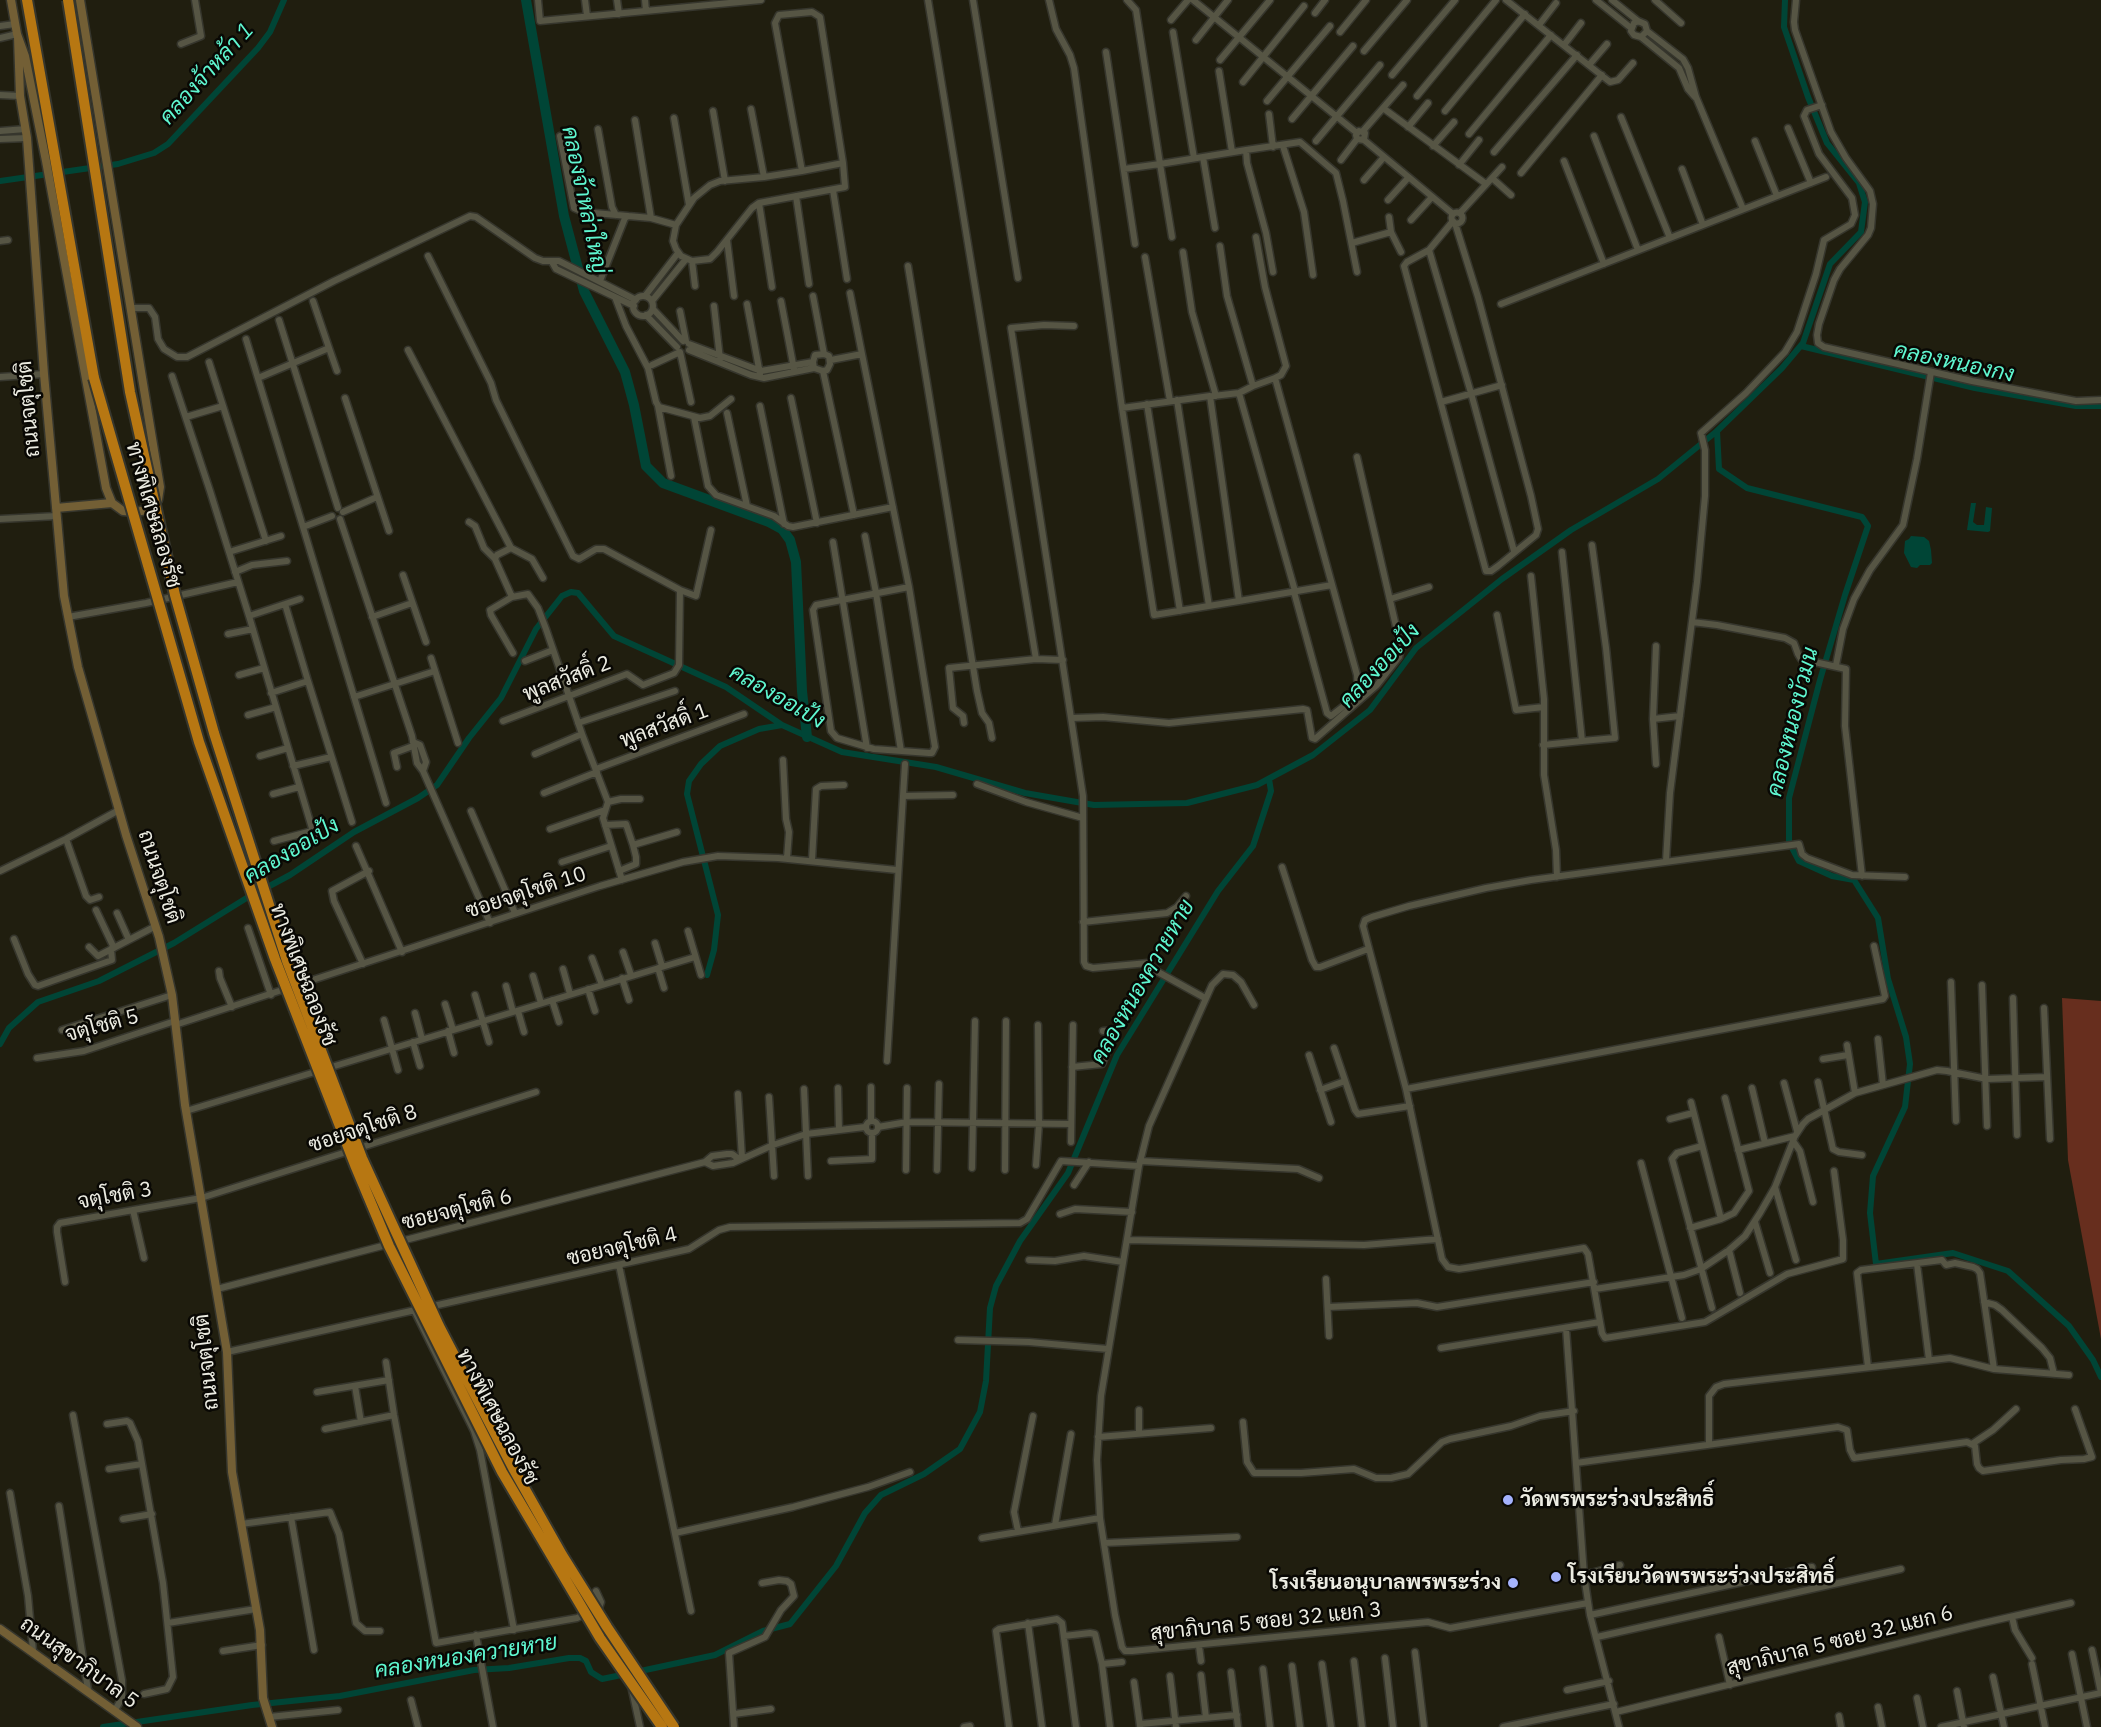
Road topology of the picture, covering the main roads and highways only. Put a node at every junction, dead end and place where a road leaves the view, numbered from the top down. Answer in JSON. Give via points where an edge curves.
{"nodes":[{"id":1,"x":27,"y":0,"type":"edge"},
{"id":2,"x":68,"y":0,"type":"edge"},
{"id":3,"x":662,"y":1727,"type":"edge"},
{"id":4,"x":674,"y":1727,"type":"edge"}],
"edges":[{"from":1,"to":3,"type":"highway","name":"ทางพิเศษฉลองรัช","bridge":true,"via":[[50,163],[71,247],[99,397],[199,742],[278,969],[389,1246],[502,1472],[600,1638]]},
{"from":2,"to":4,"type":"highway","name":"ทางพิเศษฉลองรัช","bridge":true,"via":[[130,392],[175,595],[214,733],[287,960],[362,1158],[439,1326],[562,1555]]}]}
